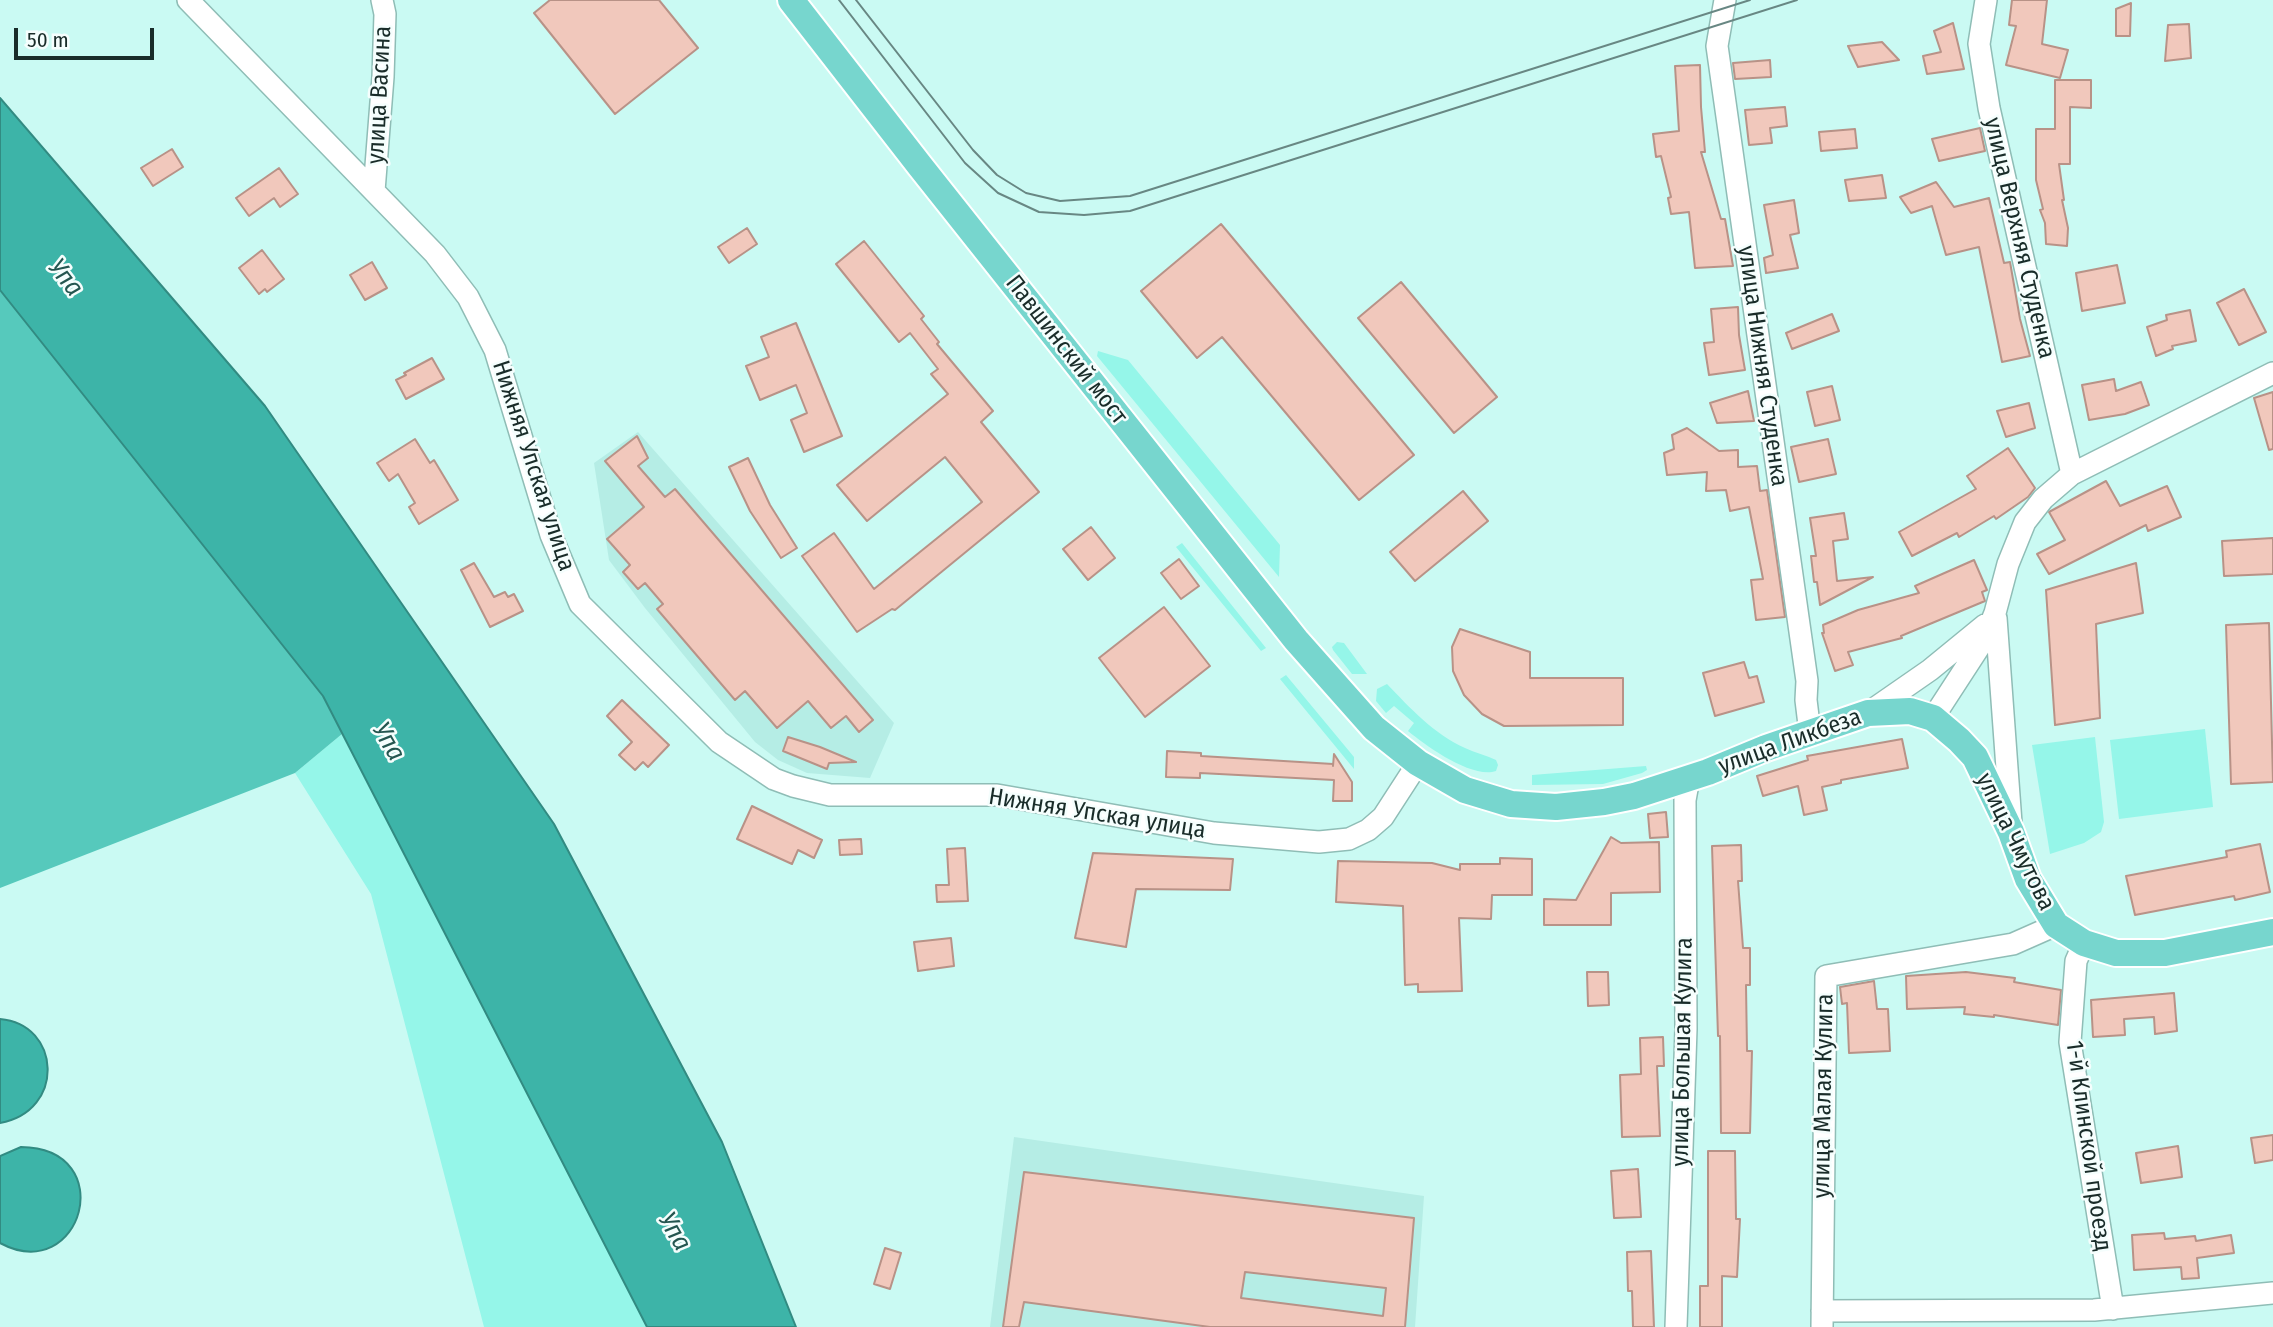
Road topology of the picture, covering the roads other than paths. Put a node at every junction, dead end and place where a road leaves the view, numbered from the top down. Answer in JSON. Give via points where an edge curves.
{"nodes":[{"id":1,"x":188,"y":0,"type":"edge"},
{"id":2,"x":382,"y":0,"type":"edge"},
{"id":3,"x":792,"y":0,"type":"edge"},
{"id":4,"x":1725,"y":0,"type":"edge"},
{"id":5,"x":1986,"y":0,"type":"edge"},
{"id":6,"x":374,"y":191,"type":"junction"},
{"id":7,"x":2273,"y":373,"type":"edge"},
{"id":8,"x":2072,"y":474,"type":"junction"},
{"id":9,"x":1995,"y":613,"type":"junction"},
{"id":10,"x":1344,"y":696,"type":"joint"},
{"id":11,"x":1868,"y":713,"type":"junction"},
{"id":12,"x":1933,"y":718,"type":"junction"},
{"id":13,"x":1810,"y":733,"type":"junction"},
{"id":14,"x":1419,"y":763,"type":"junction"},
{"id":15,"x":1689,"y":778,"type":"junction"},
{"id":16,"x":2011,"y":832,"type":"junction"},
{"id":17,"x":2056,"y":925,"type":"junction"},
{"id":18,"x":2273,"y":932,"type":"edge"},
{"id":19,"x":2084,"y":943,"type":"junction"},
{"id":20,"x":2273,"y":1293,"type":"edge"},
{"id":21,"x":2113,"y":1309,"type":"junction"},
{"id":22,"x":1822,"y":1319,"type":"edge"},
{"id":23,"x":1676,"y":1327,"type":"edge"}],
"edges":[{"from":1,"to":6,"type":"street","name":"Нижняя Упская улица"},
{"from":2,"to":6,"type":"street","name":"улица Васина","via":[[383,77]]},
{"from":3,"to":10,"type":"main road","name":"Павшинский мост"},
{"from":4,"to":13,"type":"street","name":"улица Нижняя Cтуденкa","via":[[1717,46],[1807,681]]},
{"from":5,"to":8,"type":"street","name":"улица Верхняя Студенка","via":[[1979,44],[1989,107]]},
{"from":6,"to":14,"type":"street","name":"Нижняя Упская улица","via":[[435,254],[484,325],[551,535],[580,604],[719,742],[774,779],[830,795],[997,795],[1214,833],[1319,842],[1349,839],[1368,830],[1383,817]]},
{"from":7,"to":8,"type":"street"},
{"from":8,"to":9,"type":"street","via":[[2025,522]]},
{"from":9,"to":11,"type":"street","via":[[1950,655]]},
{"from":9,"to":12,"type":"street","via":[[1977,652]]},
{"from":9,"to":16,"type":"street"},
{"from":10,"to":14,"type":"main road","name":"улица Ликбеза","via":[[1374,728]]},
{"from":11,"to":12,"type":"main road","name":"улица Ликбеза","via":[[1910,711]]},
{"from":11,"to":13,"type":"main road","name":"улица Ликбеза"},
{"from":12,"to":16,"type":"main road","name":"улица Чмутова","via":[[1975,757]]},
{"from":13,"to":15,"type":"main road","name":"улица Ликбеза"},
{"from":14,"to":15,"type":"main road","name":"улица Ликбеза","via":[[1465,790],[1511,804],[1556,807],[1634,796]]},
{"from":15,"to":23,"type":"street","name":"улица Большая Кулига"},
{"from":16,"to":17,"type":"main road","name":"улица Чмутова","via":[[2028,879]]},
{"from":17,"to":19,"type":"main road","name":"улица Чмутова"},
{"from":17,"to":22,"type":"street","name":"улица Малая Кулига","via":[[2013,944],[1826,976]]},
{"from":18,"to":19,"type":"main road","name":"улица Чмутова","via":[[2165,953],[2116,953]]},
{"from":19,"to":21,"type":"street","name":"1-й Клинской проезд","via":[[2076,961],[2070,1042]]},
{"from":20,"to":21,"type":"street"},
{"from":21,"to":22,"type":"street"}]}
